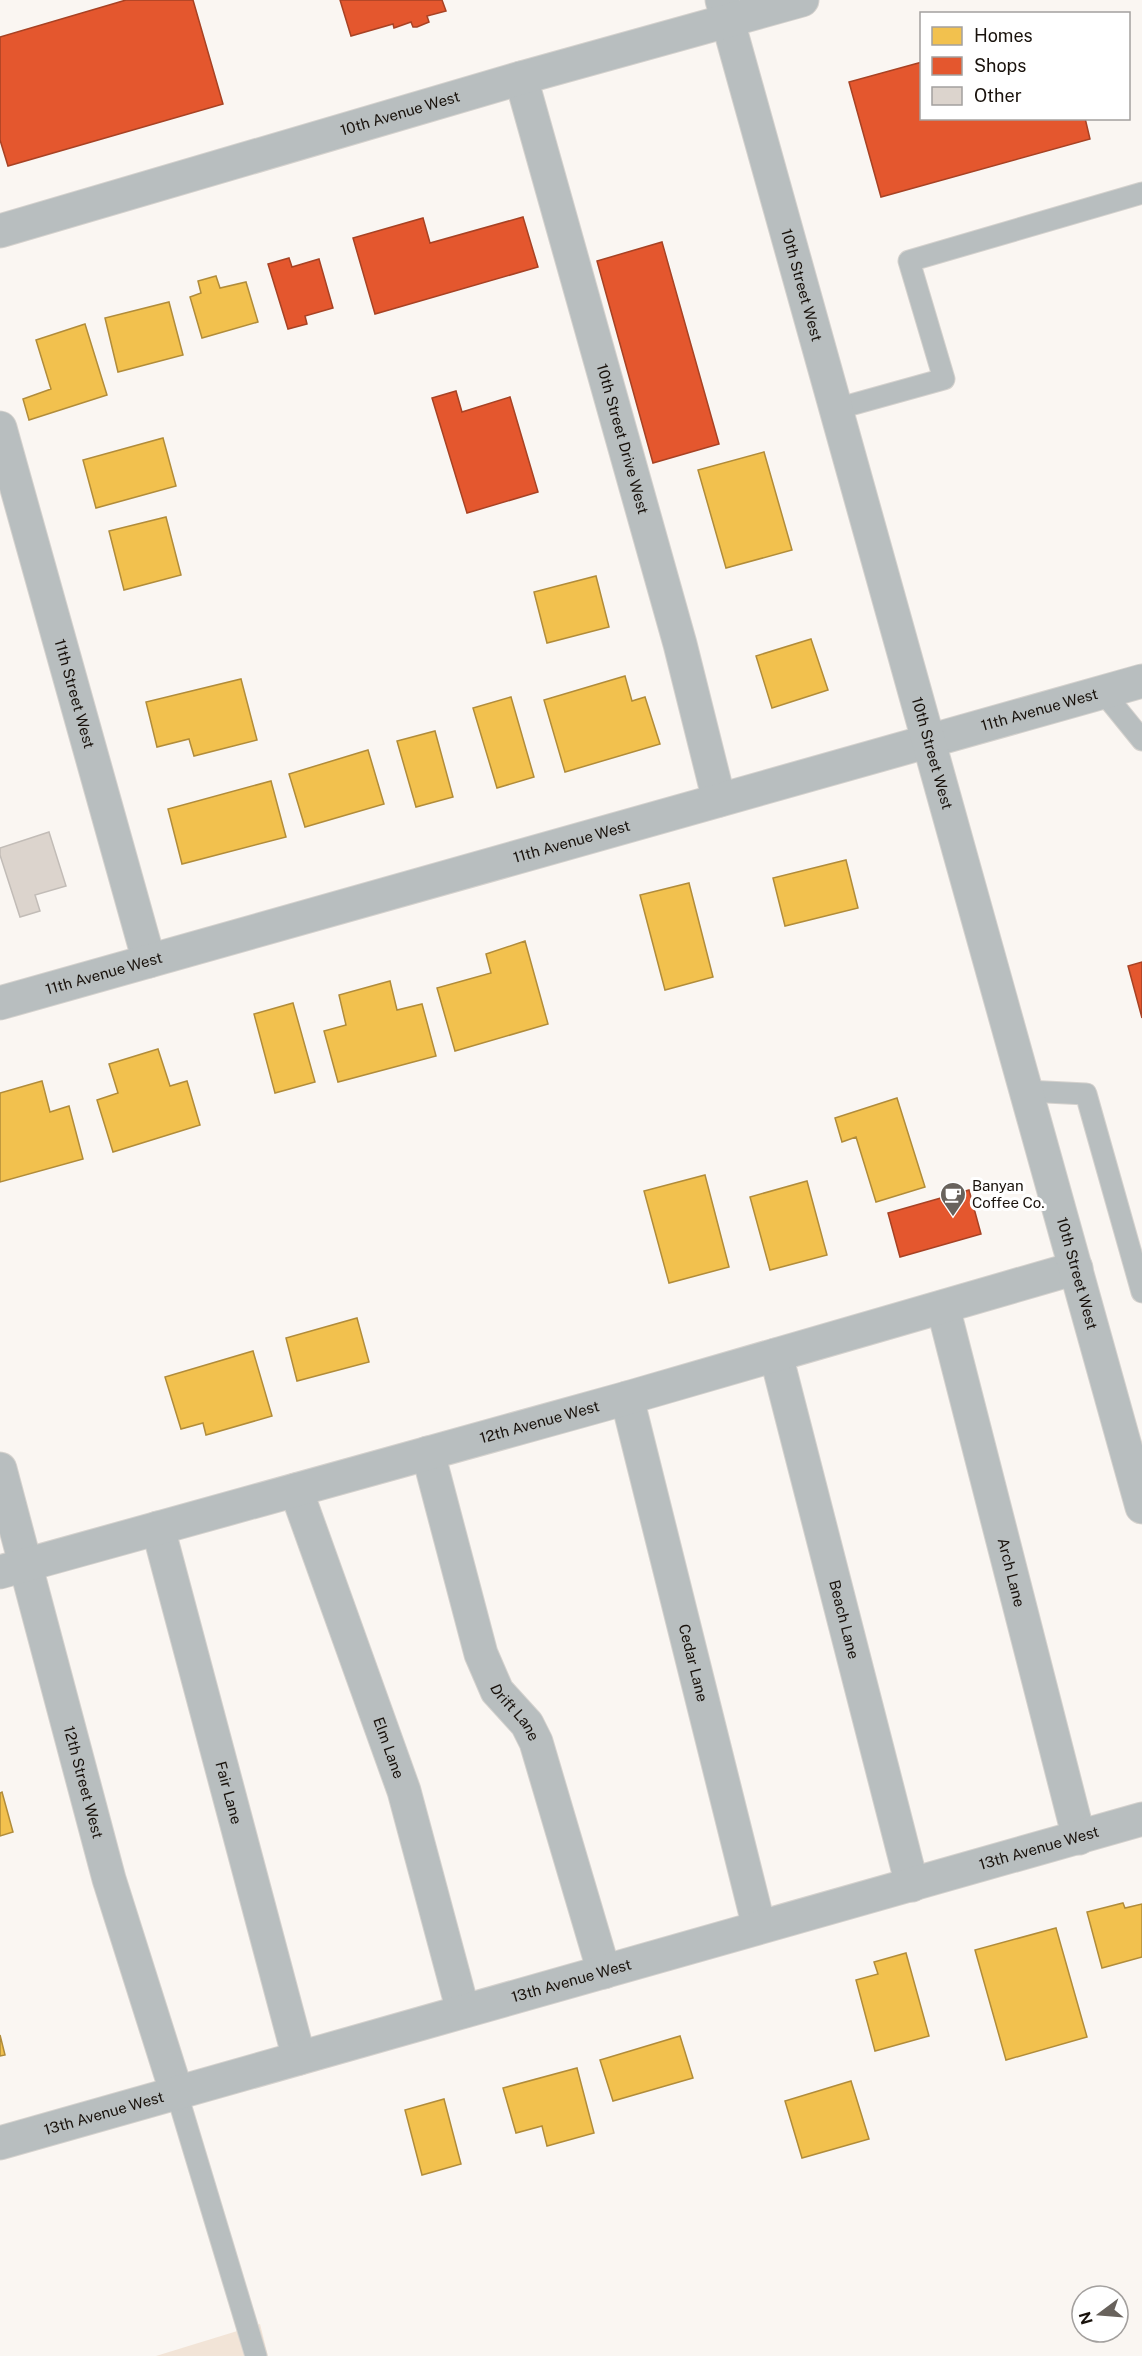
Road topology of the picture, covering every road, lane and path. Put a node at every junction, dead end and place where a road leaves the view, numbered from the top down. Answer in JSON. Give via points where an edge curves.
{"nodes":[{"id":1,"x":802,"y":0,"type":"edge"},
{"id":2,"x":725,"y":11,"type":"edge"},
{"id":3,"x":520,"y":78,"type":"junction"},
{"id":4,"x":1142,"y":193,"type":"edge"},
{"id":5,"x":0,"y":231,"type":"edge"},
{"id":6,"x":836,"y":410,"type":"junction"},
{"id":7,"x":0,"y":428,"type":"edge"},
{"id":8,"x":1142,"y":681,"type":"edge"},
{"id":9,"x":1103,"y":692,"type":"junction"},
{"id":10,"x":929,"y":741,"type":"junction"},
{"id":11,"x":1142,"y":741,"type":"edge"},
{"id":12,"x":719,"y":800,"type":"junction"},
{"id":13,"x":149,"y":961,"type":"junction"},
{"id":14,"x":0,"y":1003,"type":"edge"},
{"id":15,"x":1026,"y":1091,"type":"junction"},
{"id":16,"x":1076,"y":1268,"type":"junction"},
{"id":17,"x":1142,"y":1292,"type":"edge"},
{"id":18,"x":943,"y":1307,"type":"junction"},
{"id":19,"x":776,"y":1355,"type":"junction"},
{"id":20,"x":627,"y":1398,"type":"junction"},
{"id":21,"x":428,"y":1453,"type":"junction"},
{"id":22,"x":0,"y":1469,"type":"edge"},
{"id":23,"x":1137,"y":1471,"type":"edge"},
{"id":24,"x":296,"y":1490,"type":"junction"},
{"id":25,"x":1142,"y":1507,"type":"edge"},
{"id":26,"x":158,"y":1528,"type":"junction"},
{"id":27,"x":12,"y":1568,"type":"edge"},
{"id":28,"x":1142,"y":1819,"type":"edge"},
{"id":29,"x":1079,"y":1838,"type":"junction"},
{"id":30,"x":912,"y":1885,"type":"junction"},
{"id":31,"x":759,"y":1927,"type":"junction"},
{"id":32,"x":604,"y":1972,"type":"junction"},
{"id":33,"x":463,"y":2011,"type":"junction"},
{"id":34,"x":299,"y":2058,"type":"junction"},
{"id":35,"x":177,"y":2094,"type":"junction"},
{"id":36,"x":0,"y":2143,"type":"edge"},
{"id":37,"x":256,"y":2356,"type":"edge"}],
"edges":[{"from":1,"to":2,"type":"street","name":"10th Avenue West"},
{"from":2,"to":3,"type":"street","name":"10th Avenue West"},
{"from":2,"to":6,"type":"street","name":"10th Street West"},
{"from":3,"to":5,"type":"street","name":"10th Avenue West"},
{"from":3,"to":12,"type":"street","name":"10th Street Drive West","via":[[680,644]]},
{"from":4,"to":6,"type":"lane","via":[[909,261],[944,378]]},
{"from":6,"to":10,"type":"street","name":"10th Street West"},
{"from":7,"to":13,"type":"street","name":"11th Street West"},
{"from":8,"to":9,"type":"street","name":"11th Avenue West"},
{"from":9,"to":10,"type":"street","name":"11th Avenue West"},
{"from":9,"to":11,"type":"lane"},
{"from":10,"to":12,"type":"street","name":"11th Avenue West"},
{"from":10,"to":15,"type":"street","name":"10th Street West"},
{"from":12,"to":13,"type":"street","name":"11th Avenue West"},
{"from":13,"to":14,"type":"street","name":"11th Avenue West"},
{"from":15,"to":16,"type":"street","name":"10th Street West"},
{"from":15,"to":17,"type":"lane","via":[[1086,1094]]},
{"from":16,"to":18,"type":"street","name":"12th Avenue West"},
{"from":16,"to":23,"type":"street","name":"10th Street West"},
{"from":18,"to":19,"type":"street","name":"12th Avenue West"},
{"from":18,"to":29,"type":"street","name":"Arch Lane"},
{"from":19,"to":20,"type":"street","name":"12th Avenue West"},
{"from":19,"to":30,"type":"street","name":"Beach Lane"},
{"from":20,"to":21,"type":"street","name":"12th Avenue West"},
{"from":20,"to":31,"type":"street","name":"Cedar Lane"},
{"from":21,"to":24,"type":"street","name":"12th Avenue West"},
{"from":21,"to":32,"type":"street","name":"Drift Lane","via":[[481,1654],[497,1691],[527,1724],[536,1742]]},
{"from":22,"to":27,"type":"street","name":"12th Street West"},
{"from":23,"to":25,"type":"street","name":"10th Street West"},
{"from":24,"to":26,"type":"street","name":"12th Avenue West"},
{"from":24,"to":33,"type":"street","name":"Elm Lane","via":[[404,1791]]},
{"from":26,"to":27,"type":"street","name":"12th Avenue West"},
{"from":26,"to":34,"type":"street","name":"Fair Lane"},
{"from":27,"to":35,"type":"street","name":"12th Street West"},
{"from":28,"to":29,"type":"street","name":"13th Avenue West"},
{"from":29,"to":30,"type":"street","name":"13th Avenue West"},
{"from":30,"to":31,"type":"street","name":"13th Avenue West"},
{"from":31,"to":32,"type":"street","name":"13th Avenue West"},
{"from":32,"to":33,"type":"street","name":"13th Avenue West"},
{"from":33,"to":34,"type":"street","name":"13th Avenue West"},
{"from":34,"to":35,"type":"street","name":"13th Avenue West"},
{"from":35,"to":36,"type":"street","name":"13th Avenue West"},
{"from":35,"to":37,"type":"lane"}]}
